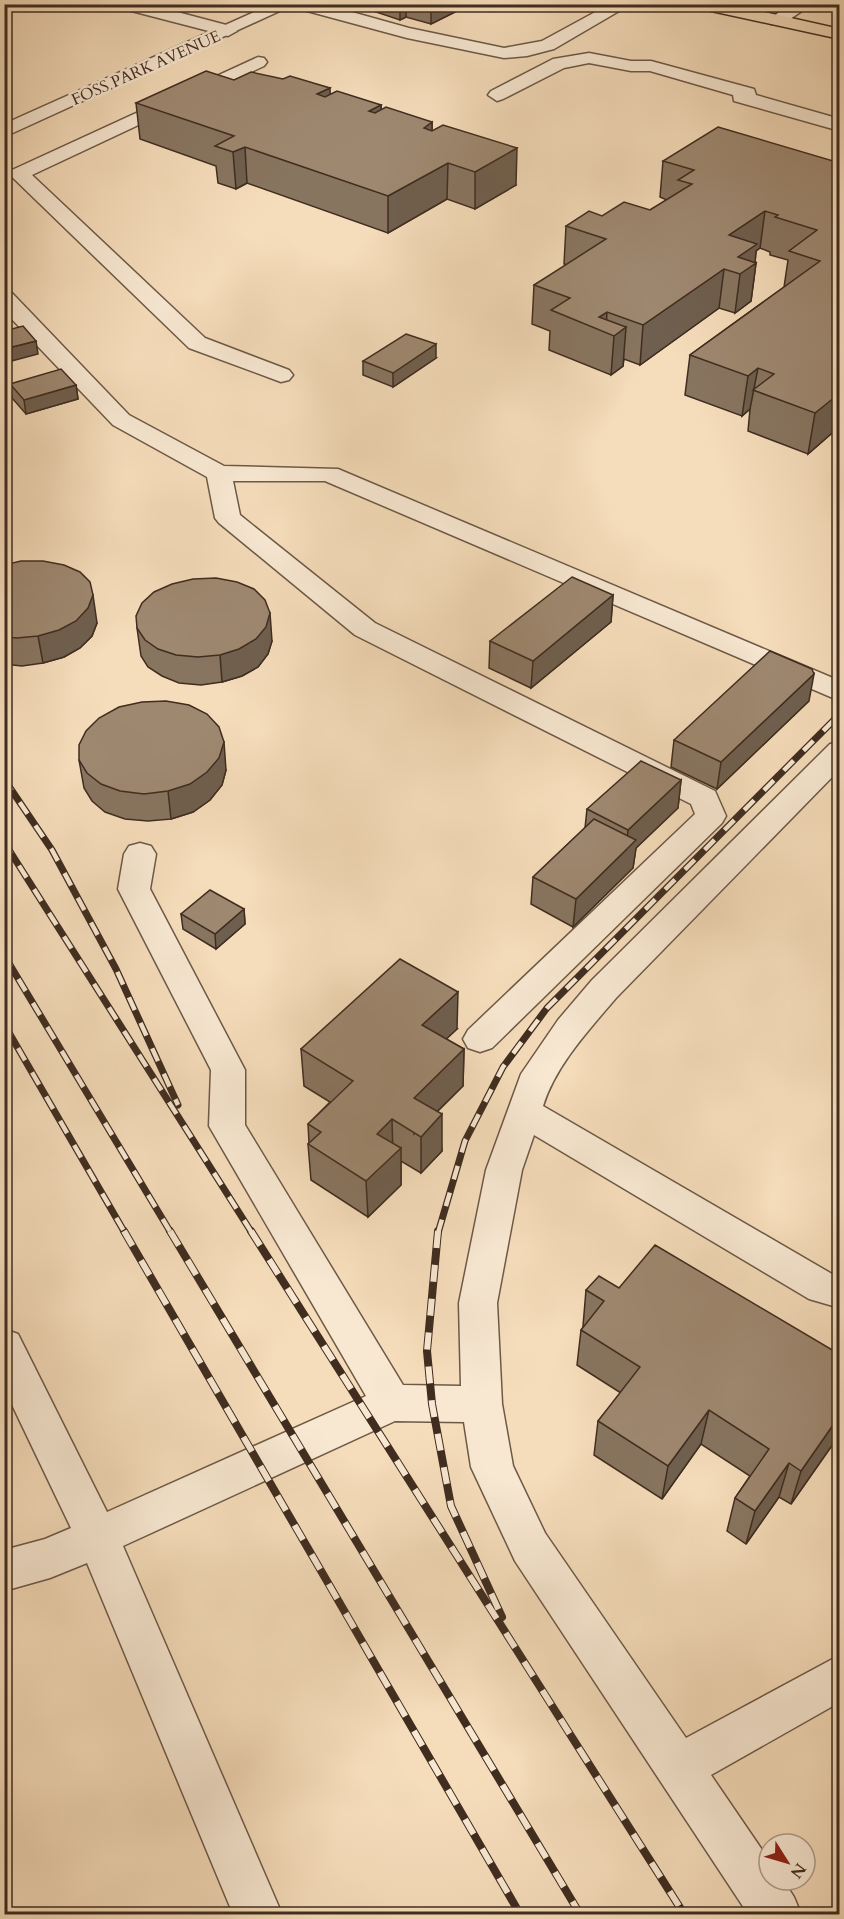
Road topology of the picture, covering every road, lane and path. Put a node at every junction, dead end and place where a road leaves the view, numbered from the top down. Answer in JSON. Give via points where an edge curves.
{"nodes":[{"id":1,"x":126,"y":4,"type":"edge"},
{"id":2,"x":302,"y":4,"type":"edge"},
{"id":3,"x":348,"y":4,"type":"edge"},
{"id":4,"x":623,"y":4,"type":"edge"},
{"id":5,"x":702,"y":4,"type":"edge"},
{"id":6,"x":804,"y":4,"type":"edge"},
{"id":7,"x":279,"y":5,"type":"edge"},
{"id":8,"x":331,"y":12,"type":"junction"},
{"id":9,"x":777,"y":20,"type":"junction"},
{"id":10,"x":228,"y":31,"type":"junction"},
{"id":11,"x":840,"y":34,"type":"edge"},
{"id":12,"x":258,"y":62,"type":"dead end"},
{"id":13,"x":497,"y":94,"type":"dead end"},
{"id":14,"x":840,"y":125,"type":"edge"},
{"id":15,"x":4,"y":131,"type":"edge"},
{"id":16,"x":4,"y":298,"type":"edge"},
{"id":17,"x":281,"y":375,"type":"dead end"},
{"id":18,"x":219,"y":472,"type":"junction"},
{"id":19,"x":840,"y":692,"type":"edge"},
{"id":20,"x":840,"y":751,"type":"edge"},
{"id":21,"x":140,"y":854,"type":"dead end"},
{"id":22,"x":480,"y":1039,"type":"dead end"},
{"id":23,"x":524,"y":1112,"type":"junction"},
{"id":24,"x":840,"y":1292,"type":"edge"},
{"id":25,"x":4,"y":1346,"type":"edge"},
{"id":26,"x":392,"y":1403,"type":"junction"},
{"id":27,"x":482,"y":1404,"type":"junction"},
{"id":28,"x":97,"y":1536,"type":"junction"},
{"id":29,"x":4,"y":1571,"type":"edge"},
{"id":30,"x":840,"y":1677,"type":"edge"},
{"id":31,"x":679,"y":1768,"type":"junction"},
{"id":32,"x":257,"y":1914,"type":"edge"},
{"id":33,"x":777,"y":1914,"type":"edge"}],
"edges":[{"from":1,"to":10,"type":"street"},
{"from":2,"to":8,"type":"street"},
{"from":3,"to":8,"type":"street"},
{"from":4,"to":8,"type":"street","via":[[548,45],[504,53]]},
{"from":5,"to":9,"type":"highway"},
{"from":6,"to":9,"type":"street"},
{"from":7,"to":10,"type":"street","name":"FOSS PARK AVENUE"},
{"from":9,"to":11,"type":"highway"},
{"from":10,"to":15,"type":"street","name":"FOSS PARK AVENUE"},
{"from":12,"to":17,"type":"street","via":[[19,174],[197,343]]},
{"from":13,"to":14,"type":"street","via":[[544,69],[571,60],[606,59],[631,66],[640,73],[742,96]]},
{"from":16,"to":18,"type":"street","via":[[121,420]]},
{"from":18,"to":19,"type":"street","via":[[329,474]]},
{"from":18,"to":22,"type":"street","via":[[228,518],[365,629],[704,798],[711,816]]},
{"from":20,"to":23,"type":"street","via":[[604,989],[570,1029],[533,1083]]},
{"from":21,"to":26,"type":"street","via":[[134,889],[228,1070],[227,1126]]},
{"from":23,"to":24,"type":"street","via":[[823,1288]]},
{"from":23,"to":27,"type":"street","via":[[504,1170],[478,1303]]},
{"from":25,"to":28,"type":"street"},
{"from":26,"to":27,"type":"street"},
{"from":26,"to":28,"type":"street"},
{"from":27,"to":31,"type":"street","via":[[492,1467],[530,1547]]},
{"from":28,"to":29,"type":"street","via":[[50,1558]]},
{"from":28,"to":32,"type":"street"},
{"from":30,"to":31,"type":"street"},
{"from":31,"to":33,"type":"street"}]}
